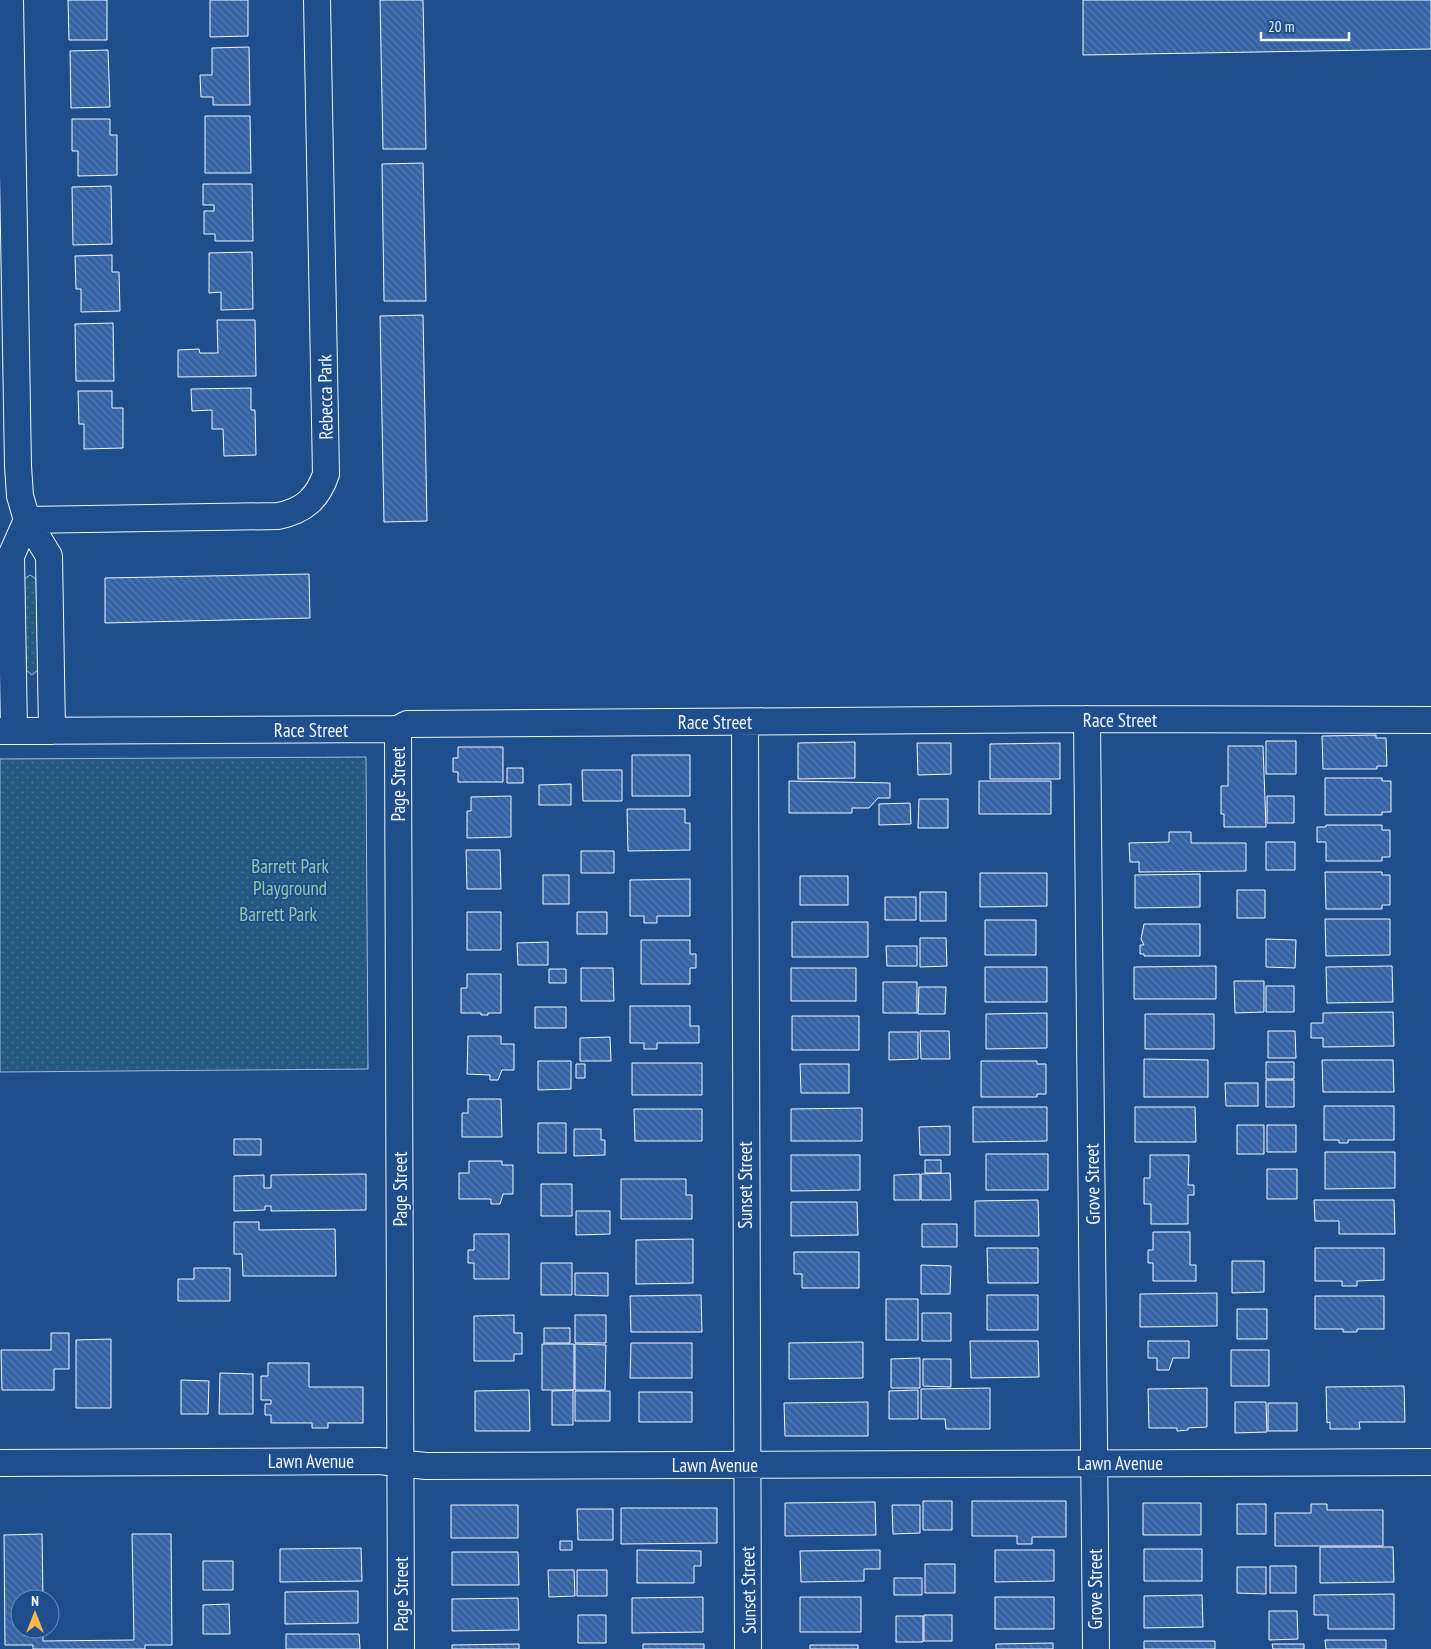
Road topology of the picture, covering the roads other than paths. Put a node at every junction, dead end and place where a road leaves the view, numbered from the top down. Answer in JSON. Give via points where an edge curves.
{"nodes":[{"id":1,"x":10,"y":0,"type":"edge"},
{"id":2,"x":317,"y":0,"type":"edge"},
{"id":3,"x":27,"y":520,"type":"junction"},
{"id":4,"x":1087,"y":720,"type":"junction"},
{"id":5,"x":1431,"y":720,"type":"edge"},
{"id":6,"x":744,"y":722,"type":"junction"},
{"id":7,"x":398,"y":729,"type":"junction"},
{"id":8,"x":7,"y":731,"type":"edge"},
{"id":9,"x":52,"y":731,"type":"junction"},
{"id":10,"x":1431,"y":1462,"type":"edge"},
{"id":11,"x":0,"y":1463,"type":"edge"},
{"id":12,"x":401,"y":1463,"type":"junction"},
{"id":13,"x":1095,"y":1464,"type":"junction"},
{"id":14,"x":746,"y":1465,"type":"junction"},
{"id":15,"x":402,"y":1649,"type":"edge"},
{"id":16,"x":748,"y":1649,"type":"edge"},
{"id":17,"x":1096,"y":1649,"type":"edge"}],
"edges":[{"from":1,"to":3,"type":"street","via":[[18,466],[20,496]]},
{"from":2,"to":3,"type":"street","name":"Rebecca Park","via":[[326,474],[320,491],[308,505],[278,516]]},
{"from":3,"to":8,"type":"street","via":[[12,556]]},
{"from":3,"to":9,"type":"street","via":[[49,556]]},
{"from":4,"to":5,"type":"street","name":"Race Street"},
{"from":4,"to":6,"type":"street","name":"Race Street"},
{"from":4,"to":13,"type":"street","name":"Grove Street"},
{"from":6,"to":7,"type":"street","name":"Race Street","via":[[407,724]]},
{"from":6,"to":14,"type":"street","name":"Sunset Street"},
{"from":7,"to":9,"type":"street","name":"Race Street"},
{"from":7,"to":12,"type":"street","name":"Page Street"},
{"from":8,"to":9,"type":"street","name":"Race Street"},
{"from":10,"to":13,"type":"street","name":"Lawn Avenue"},
{"from":11,"to":12,"type":"street","name":"Lawn Avenue"},
{"from":12,"to":14,"type":"street","name":"Lawn Avenue","via":[[426,1466]]},
{"from":12,"to":15,"type":"street","name":"Page Street"},
{"from":13,"to":14,"type":"street","name":"Lawn Avenue"},
{"from":13,"to":17,"type":"street","name":"Grove Street"},
{"from":14,"to":16,"type":"street","name":"Sunset Street"}]}
